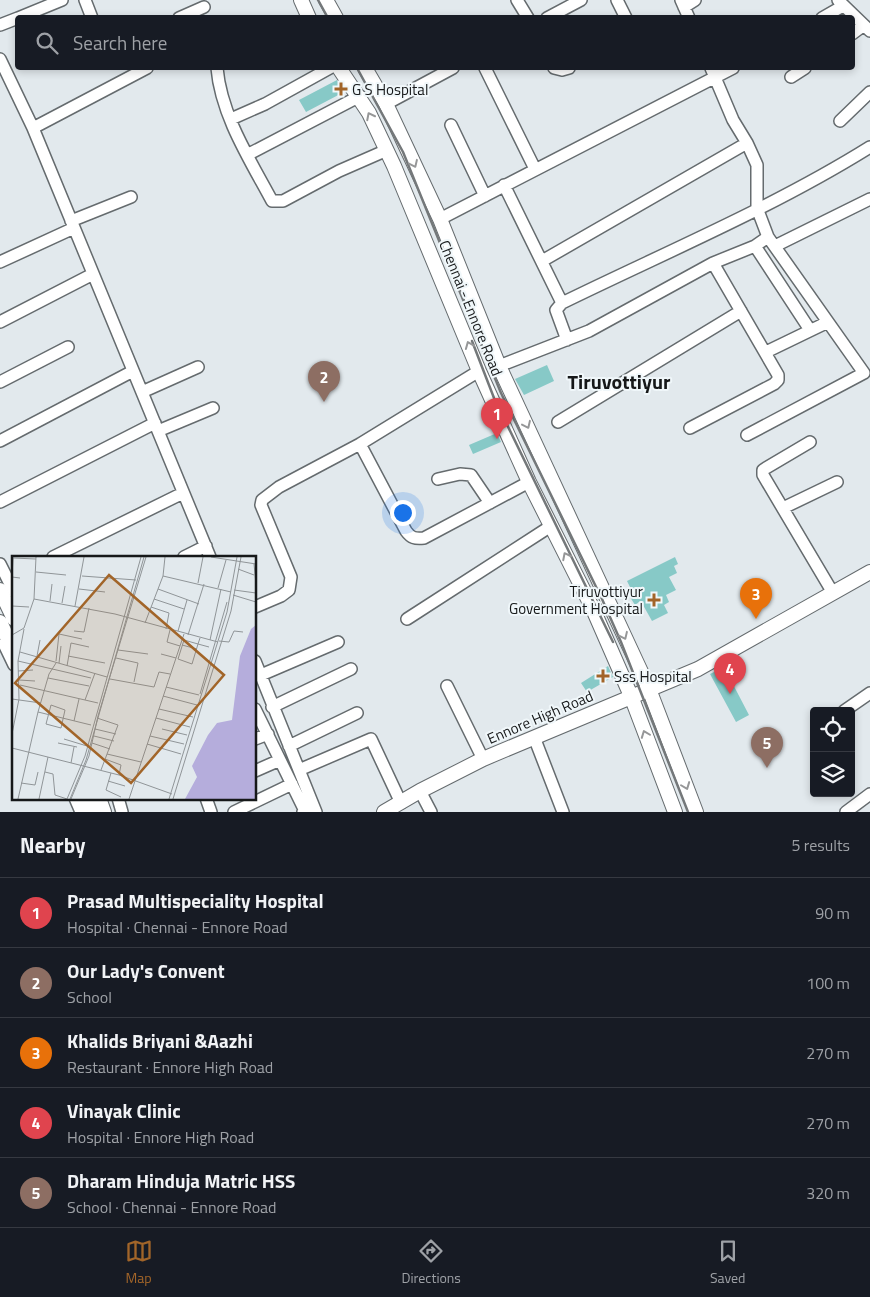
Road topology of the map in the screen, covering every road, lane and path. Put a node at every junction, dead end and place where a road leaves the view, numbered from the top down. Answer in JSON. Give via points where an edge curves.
{"nodes":[{"id":1,"x":62,"y":0,"type":"edge"},
{"id":2,"x":85,"y":0,"type":"edge"},
{"id":3,"x":301,"y":0,"type":"edge"},
{"id":4,"x":326,"y":0,"type":"edge"},
{"id":5,"x":517,"y":0,"type":"edge"},
{"id":6,"x":581,"y":0,"type":"edge"},
{"id":7,"x":617,"y":0,"type":"edge"},
{"id":8,"x":695,"y":0,"type":"edge"},
{"id":9,"x":840,"y":3,"type":"edge"},
{"id":10,"x":204,"y":8,"type":"edge"},
{"id":11,"x":684,"y":8,"type":"edge"},
{"id":12,"x":25,"y":15,"type":"edge"},
{"id":13,"x":91,"y":15,"type":"edge"},
{"id":14,"x":186,"y":15,"type":"edge"},
{"id":15,"x":308,"y":15,"type":"edge"},
{"id":16,"x":334,"y":15,"type":"edge"},
{"id":17,"x":526,"y":15,"type":"edge"},
{"id":18,"x":553,"y":15,"type":"edge"},
{"id":19,"x":624,"y":15,"type":"edge"},
{"id":20,"x":826,"y":15,"type":"edge"},
{"id":21,"x":853,"y":15,"type":"edge"},
{"id":22,"x":855,"y":17,"type":"edge"},
{"id":23,"x":15,"y":19,"type":"edge"},
{"id":24,"x":0,"y":25,"type":"edge"},
{"id":25,"x":867,"y":28,"type":"edge"},
{"id":26,"x":855,"y":33,"type":"edge"},
{"id":27,"x":0,"y":59,"type":"edge"},
{"id":28,"x":144,"y":70,"type":"edge"},
{"id":29,"x":217,"y":70,"type":"edge"},
{"id":30,"x":326,"y":70,"type":"edge"},
{"id":31,"x":340,"y":70,"type":"edge"},
{"id":32,"x":366,"y":70,"type":"edge"},
{"id":33,"x":449,"y":70,"type":"edge"},
{"id":34,"x":486,"y":70,"type":"edge"},
{"id":35,"x":802,"y":70,"type":"edge"},
{"id":36,"x":714,"y":72,"type":"edge"},
{"id":37,"x":791,"y":77,"type":"dead end"},
{"id":38,"x":870,"y":92,"type":"edge"},
{"id":39,"x":360,"y":96,"type":"junction"},
{"id":40,"x":386,"y":104,"type":"junction"},
{"id":41,"x":230,"y":119,"type":"junction"},
{"id":42,"x":840,"y":121,"type":"dead end"},
{"id":43,"x":451,"y":125,"type":"dead end"},
{"id":44,"x":33,"y":128,"type":"junction"},
{"id":45,"x":401,"y":134,"type":"junction"},
{"id":46,"x":747,"y":144,"type":"junction"},
{"id":47,"x":385,"y":146,"type":"junction"},
{"id":48,"x":870,"y":147,"type":"edge"},
{"id":49,"x":247,"y":154,"type":"junction"},
{"id":50,"x":535,"y":169,"type":"junction"},
{"id":51,"x":504,"y":186,"type":"junction"},
{"id":52,"x":484,"y":196,"type":"junction"},
{"id":53,"x":131,"y":197,"type":"dead end"},
{"id":54,"x":870,"y":199,"type":"edge"},
{"id":55,"x":758,"y":208,"type":"junction"},
{"id":56,"x":440,"y":219,"type":"junction"},
{"id":57,"x":72,"y":224,"type":"junction"},
{"id":58,"x":772,"y":242,"type":"junction"},
{"id":59,"x":755,"y":246,"type":"junction"},
{"id":60,"x":0,"y":262,"type":"edge"},
{"id":61,"x":542,"y":262,"type":"junction"},
{"id":62,"x":713,"y":263,"type":"junction"},
{"id":63,"x":93,"y":274,"type":"junction"},
{"id":64,"x":562,"y":303,"type":"junction"},
{"id":65,"x":741,"y":311,"type":"junction"},
{"id":66,"x":0,"y":322,"type":"edge"},
{"id":67,"x":828,"y":322,"type":"junction"},
{"id":68,"x":810,"y":330,"type":"junction"},
{"id":69,"x":567,"y":340,"type":"junction"},
{"id":70,"x":68,"y":347,"type":"dead end"},
{"id":71,"x":766,"y":352,"type":"junction"},
{"id":72,"x":499,"y":366,"type":"junction"},
{"id":73,"x":198,"y":368,"type":"dead end"},
{"id":74,"x":133,"y":371,"type":"junction"},
{"id":75,"x":479,"y":371,"type":"junction"},
{"id":76,"x":0,"y":382,"type":"edge"},
{"id":77,"x":142,"y":392,"type":"junction"},
{"id":78,"x":213,"y":408,"type":"dead end"},
{"id":79,"x":558,"y":422,"type":"dead end"},
{"id":80,"x":156,"y":427,"type":"junction"},
{"id":81,"x":690,"y":428,"type":"dead end"},
{"id":82,"x":747,"y":435,"type":"dead end"},
{"id":83,"x":0,"y":441,"type":"edge"},
{"id":84,"x":810,"y":442,"type":"dead end"},
{"id":85,"x":360,"y":444,"type":"junction"},
{"id":86,"x":438,"y":479,"type":"dead end"},
{"id":87,"x":529,"y":482,"type":"junction"},
{"id":88,"x":837,"y":482,"type":"dead end"},
{"id":89,"x":183,"y":493,"type":"junction"},
{"id":90,"x":0,"y":502,"type":"edge"},
{"id":91,"x":490,"y":503,"type":"junction"},
{"id":92,"x":783,"y":508,"type":"junction"},
{"id":93,"x":551,"y":526,"type":"junction"},
{"id":94,"x":206,"y":546,"type":"junction"},
{"id":95,"x":55,"y":556,"type":"edge"},
{"id":96,"x":186,"y":556,"type":"edge"},
{"id":97,"x":210,"y":556,"type":"edge"},
{"id":98,"x":0,"y":564,"type":"edge"},
{"id":99,"x":870,"y":572,"type":"edge"},
{"id":100,"x":7,"y":582,"type":"edge"},
{"id":101,"x":833,"y":593,"type":"junction"},
{"id":102,"x":256,"y":607,"type":"edge"},
{"id":103,"x":12,"y":608,"type":"edge"},
{"id":104,"x":407,"y":619,"type":"dead end"},
{"id":105,"x":0,"y":622,"type":"edge"},
{"id":106,"x":0,"y":637,"type":"edge"},
{"id":107,"x":338,"y":642,"type":"dead end"},
{"id":108,"x":12,"y":648,"type":"edge"},
{"id":109,"x":12,"y":661,"type":"edge"},
{"id":110,"x":256,"y":663,"type":"edge"},
{"id":111,"x":351,"y":669,"type":"dead end"},
{"id":112,"x":262,"y":675,"type":"junction"},
{"id":113,"x":447,"y":686,"type":"dead end"},
{"id":114,"x":649,"y":689,"type":"junction"},
{"id":115,"x":870,"y":693,"type":"edge"},
{"id":116,"x":631,"y":696,"type":"junction"},
{"id":117,"x":272,"y":707,"type":"junction"},
{"id":118,"x":850,"y":707,"type":"edge"},
{"id":119,"x":256,"y":711,"type":"edge"},
{"id":120,"x":357,"y":713,"type":"dead end"},
{"id":121,"x":268,"y":734,"type":"junction"},
{"id":122,"x":534,"y":737,"type":"junction"},
{"id":123,"x":256,"y":739,"type":"edge"},
{"id":124,"x":289,"y":746,"type":"junction"},
{"id":125,"x":483,"y":759,"type":"junction"},
{"id":126,"x":280,"y":760,"type":"junction"},
{"id":127,"x":299,"y":770,"type":"junction"},
{"id":128,"x":256,"y":772,"type":"edge"},
{"id":129,"x":292,"y":784,"type":"junction"},
{"id":130,"x":420,"y":791,"type":"junction"},
{"id":131,"x":870,"y":794,"type":"edge"},
{"id":132,"x":75,"y":799,"type":"edge"},
{"id":133,"x":84,"y":799,"type":"edge"},
{"id":134,"x":98,"y":799,"type":"edge"},
{"id":135,"x":118,"y":799,"type":"edge"},
{"id":136,"x":206,"y":799,"type":"edge"},
{"id":137,"x":401,"y":803,"type":"junction"},
{"id":138,"x":81,"y":812,"type":"edge"},
{"id":139,"x":90,"y":812,"type":"edge"},
{"id":140,"x":104,"y":812,"type":"edge"},
{"id":141,"x":122,"y":812,"type":"edge"},
{"id":142,"x":212,"y":812,"type":"edge"},
{"id":143,"x":234,"y":812,"type":"edge"},
{"id":144,"x":303,"y":812,"type":"edge"},
{"id":145,"x":316,"y":812,"type":"edge"},
{"id":146,"x":384,"y":812,"type":"edge"},
{"id":147,"x":431,"y":812,"type":"edge"},
{"id":148,"x":562,"y":812,"type":"edge"},
{"id":149,"x":675,"y":812,"type":"edge"},
{"id":150,"x":696,"y":812,"type":"edge"},
{"id":151,"x":846,"y":812,"type":"edge"}],
"edges":[{"from":1,"to":12,"type":"street"},
{"from":2,"to":13,"type":"street"},
{"from":3,"to":15,"type":"main road"},
{"from":4,"to":16,"type":"main road"},
{"from":5,"to":17,"type":"street"},
{"from":6,"to":18,"type":"street"},
{"from":7,"to":19,"type":"street"},
{"from":8,"to":11,"type":"street"},
{"from":9,"to":20,"type":"street"},
{"from":9,"to":21,"type":"street"},
{"from":10,"to":14,"type":"street"},
{"from":22,"to":25,"type":"street"},
{"from":23,"to":24,"type":"street"},
{"from":25,"to":26,"type":"street"},
{"from":27,"to":44,"type":"street"},
{"from":28,"to":44,"type":"street"},
{"from":29,"to":41,"type":"street"},
{"from":30,"to":41,"type":"street"},
{"from":31,"to":39,"type":"main road","name":"Chennai - Ennore Road"},
{"from":32,"to":40,"type":"main road","name":"Chennai - Ennore Road"},
{"from":33,"to":40,"type":"street"},
{"from":34,"to":50,"type":"street"},
{"from":35,"to":37,"type":"street"},
{"from":36,"to":46,"type":"street","via":[[733,120]]},
{"from":36,"to":50,"type":"street"},
{"from":38,"to":42,"type":"street"},
{"from":47,"to":39,"type":"main road","name":"Chennai - Ennore Road","one_way":true},
{"from":39,"to":49,"type":"street"},
{"from":40,"to":45,"type":"main road","name":"Chennai - Ennore Road"},
{"from":41,"to":49,"type":"street"},
{"from":43,"to":52,"type":"street"},
{"from":44,"to":57,"type":"street"},
{"from":45,"to":47,"type":"main road"},
{"from":45,"to":56,"type":"main road","name":"Chennai - Ennore Road","one_way":true},
{"from":46,"to":55,"type":"street","via":[[757,165]]},
{"from":46,"to":61,"type":"street"},
{"from":47,"to":49,"type":"street","via":[[283,201],[272,201]]},
{"from":75,"to":47,"type":"main road","name":"Chennai - Ennore Road","one_way":true},
{"from":48,"to":55,"type":"street"},
{"from":50,"to":51,"type":"street"},
{"from":51,"to":52,"type":"street"},
{"from":51,"to":61,"type":"street"},
{"from":52,"to":56,"type":"street"},
{"from":53,"to":57,"type":"street"},
{"from":54,"to":58,"type":"street"},
{"from":55,"to":58,"type":"street"},
{"from":55,"to":64,"type":"street"},
{"from":56,"to":72,"type":"main road","name":"Chennai - Ennore Road"},
{"from":57,"to":60,"type":"street"},
{"from":57,"to":63,"type":"street"},
{"from":58,"to":59,"type":"street"},
{"from":58,"to":67,"type":"street"},
{"from":59,"to":62,"type":"street"},
{"from":59,"to":68,"type":"street"},
{"from":61,"to":64,"type":"street"},
{"from":62,"to":65,"type":"street"},
{"from":62,"to":69,"type":"street"},
{"from":63,"to":66,"type":"street"},
{"from":63,"to":74,"type":"street"},
{"from":64,"to":69,"type":"street","via":[[556,310]]},
{"from":65,"to":71,"type":"street"},
{"from":65,"to":79,"type":"street"},
{"from":67,"to":68,"type":"street"},
{"from":67,"to":82,"type":"street","via":[[864,373]]},
{"from":68,"to":71,"type":"street"},
{"from":69,"to":72,"type":"street"},
{"from":70,"to":76,"type":"street"},
{"from":71,"to":81,"type":"street","via":[[778,380]]},
{"from":72,"to":114,"type":"main road","name":"Chennai - Ennore Road","one_way":true},
{"from":73,"to":77,"type":"street"},
{"from":74,"to":77,"type":"street"},
{"from":74,"to":83,"type":"street"},
{"from":75,"to":85,"type":"street"},
{"from":75,"to":87,"type":"main road","name":"Chennai - Ennore Road"},
{"from":77,"to":80,"type":"street"},
{"from":78,"to":80,"type":"street"},
{"from":80,"to":89,"type":"street"},
{"from":80,"to":90,"type":"street"},
{"from":84,"to":92,"type":"street","via":[[763,470]]},
{"from":85,"to":91,"type":"street","via":[[411,537],[424,538]]},
{"from":85,"to":102,"type":"street","via":[[279,487],[262,500],[261,505],[291,583],[289,590]]},
{"from":86,"to":91,"type":"street","via":[[471,475]]},
{"from":87,"to":91,"type":"street"},
{"from":87,"to":93,"type":"main road","name":"Chennai - Ennore Road"},
{"from":88,"to":92,"type":"street"},
{"from":89,"to":94,"type":"street"},
{"from":89,"to":95,"type":"street"},
{"from":92,"to":101,"type":"street"},
{"from":93,"to":104,"type":"street"},
{"from":116,"to":93,"type":"main road","name":"Chennai - Ennore Road","one_way":true,"via":[[593,609]]},
{"from":94,"to":96,"type":"street"},
{"from":94,"to":97,"type":"street"},
{"from":98,"to":100,"type":"street"},
{"from":99,"to":101,"type":"main road","name":"Ennore High Road"},
{"from":100,"to":103,"type":"main road"},
{"from":101,"to":114,"type":"main road","name":"Ennore High Road","via":[[698,669]]},
{"from":105,"to":108,"type":"main road"},
{"from":106,"to":109,"type":"street"},
{"from":107,"to":112,"type":"street"},
{"from":110,"to":112,"type":"street"},
{"from":111,"to":117,"type":"street"},
{"from":112,"to":117,"type":"street"},
{"from":113,"to":125,"type":"street"},
{"from":114,"to":116,"type":"main road","name":"Ennore High Road"},
{"from":114,"to":150,"type":"main road","name":"Chennai - Ennore Road","one_way":true},
{"from":115,"to":118,"type":"street"},
{"from":116,"to":122,"type":"main road","name":"Ennore High Road"},
{"from":149,"to":116,"type":"main road","name":"Chennai - Ennore Road","one_way":true},
{"from":117,"to":124,"type":"street"},
{"from":119,"to":121,"type":"street"},
{"from":120,"to":124,"type":"street"},
{"from":121,"to":123,"type":"street"},
{"from":121,"to":126,"type":"street"},
{"from":122,"to":125,"type":"main road","name":"Ennore High Road"},
{"from":122,"to":148,"type":"street"},
{"from":124,"to":127,"type":"street"},
{"from":125,"to":130,"type":"main road","name":"Ennore High Road"},
{"from":126,"to":128,"type":"street"},
{"from":126,"to":129,"type":"street"},
{"from":127,"to":137,"type":"street","via":[[371,739]]},
{"from":127,"to":145,"type":"street"},
{"from":129,"to":143,"type":"street"},
{"from":129,"to":144,"type":"street"},
{"from":130,"to":137,"type":"main road","name":"Ennore High Road"},
{"from":130,"to":147,"type":"street"},
{"from":131,"to":151,"type":"street"},
{"from":132,"to":138,"type":"street"},
{"from":133,"to":139,"type":"main road"},
{"from":134,"to":140,"type":"main road"},
{"from":135,"to":141,"type":"street"},
{"from":136,"to":142,"type":"street"},
{"from":137,"to":146,"type":"main road","name":"Ennore High Road"}]}
